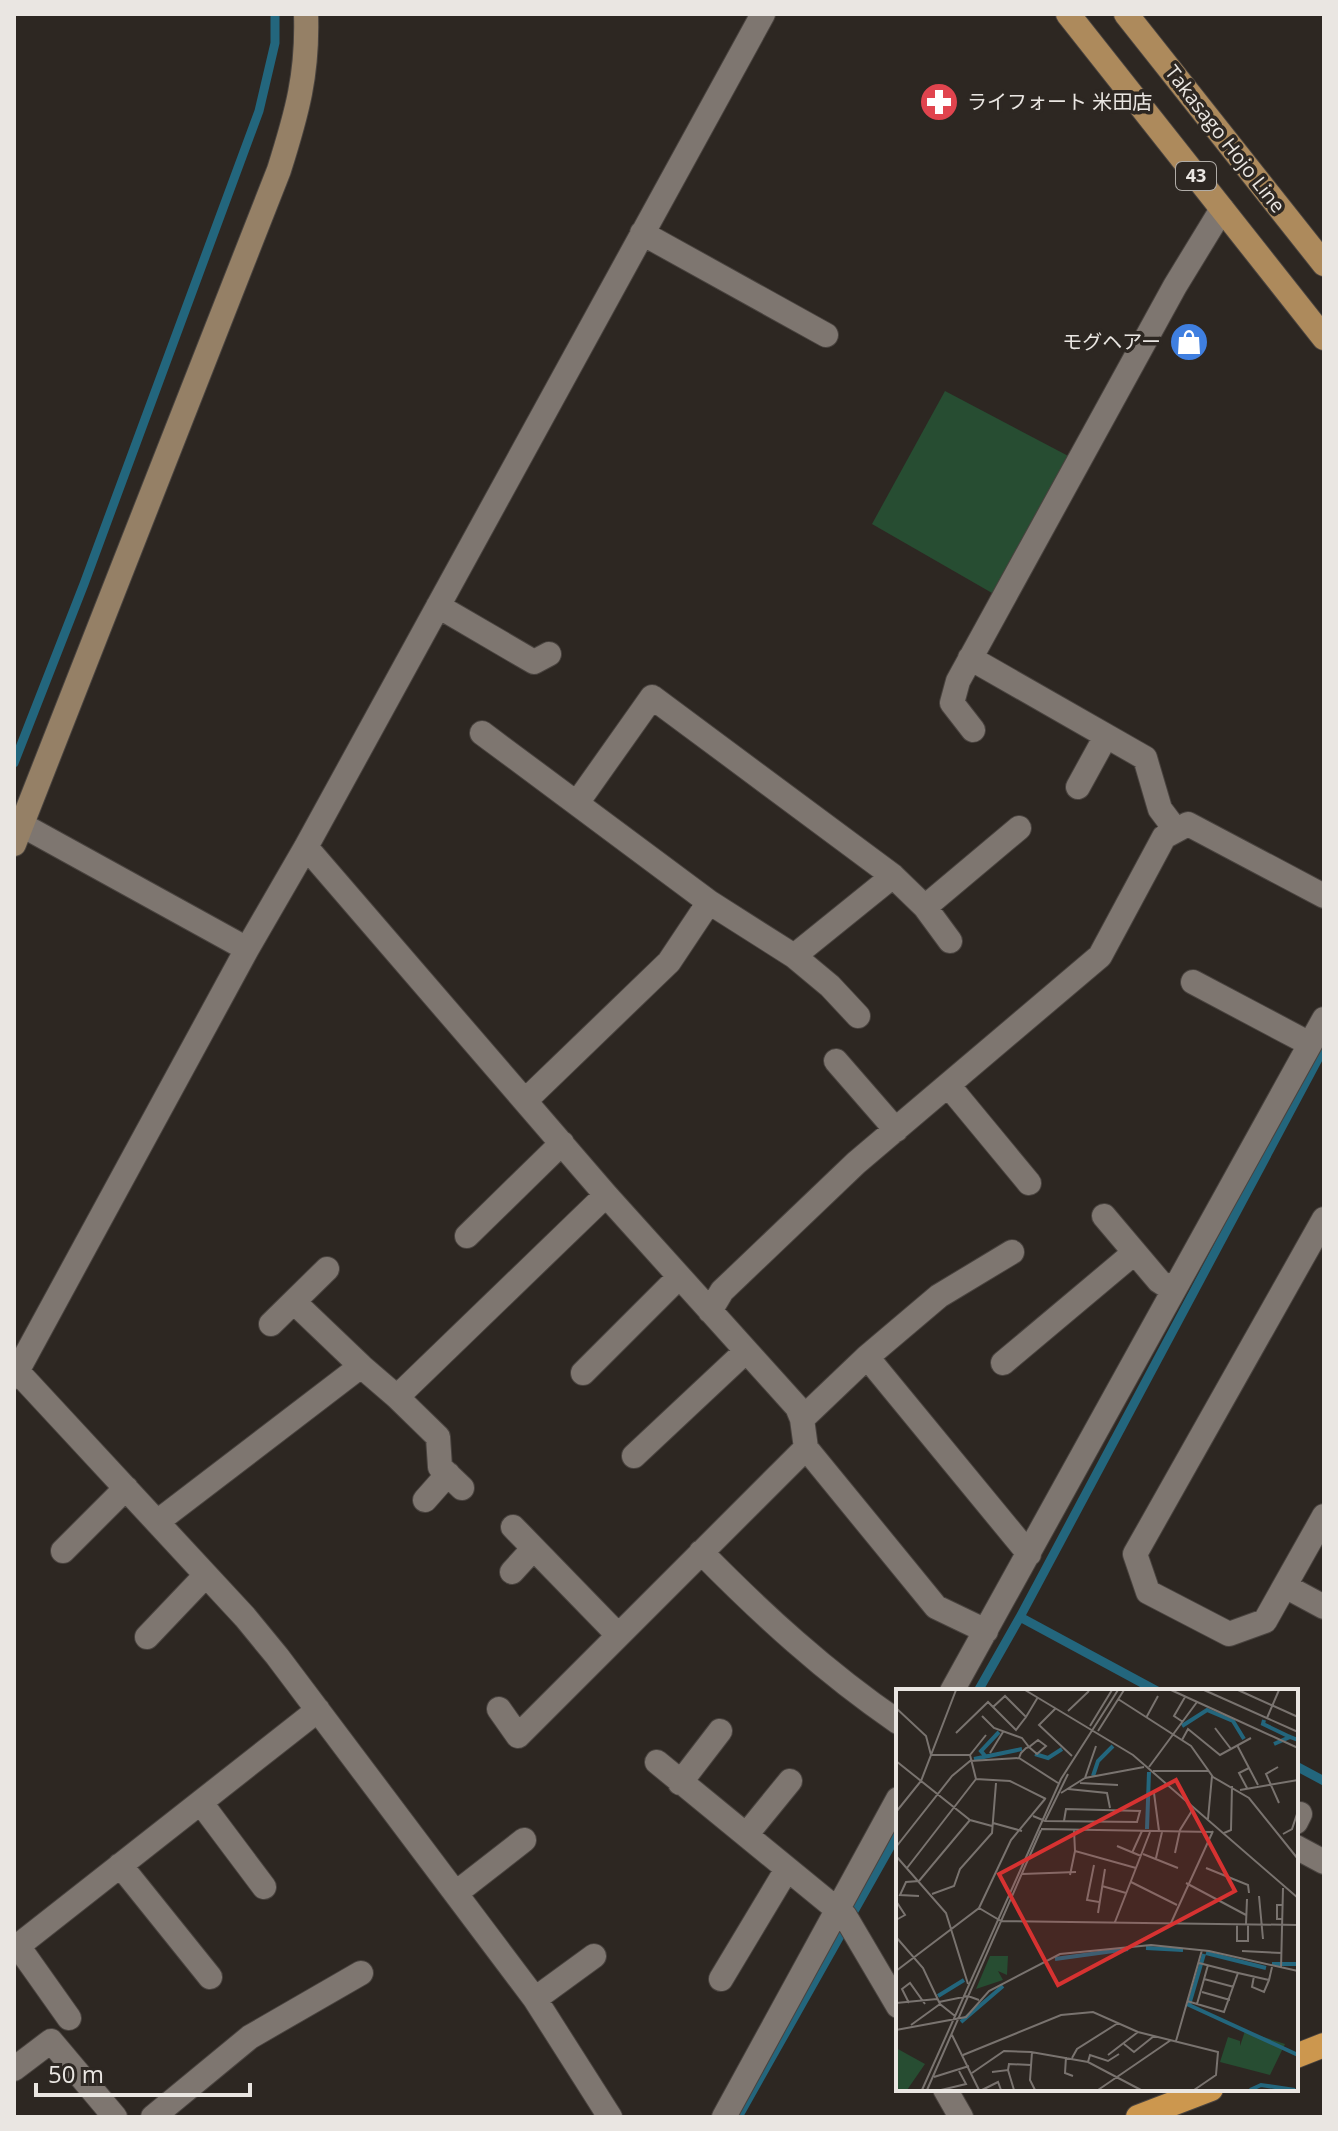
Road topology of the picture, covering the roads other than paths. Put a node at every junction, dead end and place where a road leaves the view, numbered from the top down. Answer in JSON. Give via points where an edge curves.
{"nodes":[{"id":1,"x":306,"y":14,"type":"edge"},
{"id":2,"x":763,"y":14,"type":"edge"},
{"id":3,"x":1068,"y":14,"type":"edge"},
{"id":4,"x":1126,"y":14,"type":"edge"},
{"id":5,"x":1222,"y":209,"type":"junction"},
{"id":6,"x":642,"y":233,"type":"junction"},
{"id":7,"x":1324,"y":264,"type":"edge"},
{"id":8,"x":826,"y":335,"type":"dead end"},
{"id":9,"x":1324,"y":338,"type":"edge"},
{"id":10,"x":438,"y":606,"type":"junction"},
{"id":11,"x":549,"y":654,"type":"dead end"},
{"id":12,"x":970,"y":658,"type":"junction"},
{"id":13,"x":973,"y":730,"type":"dead end"},
{"id":14,"x":482,"y":733,"type":"dead end"},
{"id":15,"x":1106,"y":736,"type":"junction"},
{"id":16,"x":1078,"y":787,"type":"dead end"},
{"id":17,"x":577,"y":803,"type":"junction"},
{"id":18,"x":1019,"y":828,"type":"dead end"},
{"id":19,"x":1175,"y":829,"type":"junction"},
{"id":20,"x":18,"y":834,"type":"edge"},
{"id":21,"x":306,"y":847,"type":"junction"},
{"id":22,"x":893,"y":876,"type":"junction"},
{"id":23,"x":1324,"y":896,"type":"edge"},
{"id":24,"x":709,"y":902,"type":"junction"},
{"id":25,"x":925,"y":907,"type":"junction"},
{"id":26,"x":950,"y":941,"type":"dead end"},
{"id":27,"x":247,"y":949,"type":"junction"},
{"id":28,"x":794,"y":956,"type":"junction"},
{"id":29,"x":1193,"y":982,"type":"dead end"},
{"id":30,"x":858,"y":1016,"type":"dead end"},
{"id":31,"x":1324,"y":1019,"type":"edge"},
{"id":32,"x":1310,"y":1044,"type":"junction"},
{"id":33,"x":836,"y":1061,"type":"dead end"},
{"id":34,"x":948,"y":1085,"type":"junction"},
{"id":35,"x":526,"y":1100,"type":"junction"},
{"id":36,"x":896,"y":1130,"type":"junction"},
{"id":37,"x":562,"y":1143,"type":"junction"},
{"id":38,"x":1029,"y":1183,"type":"dead end"},
{"id":39,"x":606,"y":1195,"type":"junction"},
{"id":40,"x":1104,"y":1216,"type":"dead end"},
{"id":41,"x":1322,"y":1226,"type":"edge"},
{"id":42,"x":467,"y":1236,"type":"dead end"},
{"id":43,"x":1012,"y":1252,"type":"dead end"},
{"id":44,"x":1134,"y":1253,"type":"junction"},
{"id":45,"x":327,"y":1269,"type":"dead end"},
{"id":46,"x":679,"y":1277,"type":"junction"},
{"id":47,"x":1173,"y":1290,"type":"junction"},
{"id":48,"x":294,"y":1302,"type":"junction"},
{"id":49,"x":710,"y":1311,"type":"junction"},
{"id":50,"x":271,"y":1324,"type":"dead end"},
{"id":51,"x":746,"y":1351,"type":"junction"},
{"id":52,"x":867,"y":1357,"type":"junction"},
{"id":53,"x":1003,"y":1363,"type":"dead end"},
{"id":54,"x":361,"y":1366,"type":"junction"},
{"id":55,"x":583,"y":1373,"type":"dead end"},
{"id":56,"x":15,"y":1374,"type":"edge"},
{"id":57,"x":397,"y":1397,"type":"junction"},
{"id":58,"x":802,"y":1419,"type":"junction"},
{"id":59,"x":806,"y":1448,"type":"junction"},
{"id":60,"x":634,"y":1456,"type":"dead end"},
{"id":61,"x":126,"y":1488,"type":"junction"},
{"id":62,"x":425,"y":1500,"type":"dead end"},
{"id":63,"x":1324,"y":1516,"type":"edge"},
{"id":64,"x":157,"y":1522,"type":"junction"},
{"id":65,"x":513,"y":1527,"type":"dead end"},
{"id":66,"x":533,"y":1549,"type":"junction"},
{"id":67,"x":63,"y":1551,"type":"dead end"},
{"id":68,"x":701,"y":1552,"type":"junction"},
{"id":69,"x":1029,"y":1554,"type":"junction"},
{"id":70,"x":512,"y":1572,"type":"dead end"},
{"id":71,"x":206,"y":1575,"type":"junction"},
{"id":72,"x":1285,"y":1586,"type":"junction"},
{"id":73,"x":1324,"y":1607,"type":"edge"},
{"id":74,"x":986,"y":1631,"type":"junction"},
{"id":75,"x":618,"y":1635,"type":"junction"},
{"id":76,"x":147,"y":1637,"type":"dead end"},
{"id":77,"x":953,"y":1689,"type":"edge"},
{"id":78,"x":499,"y":1709,"type":"dead end"},
{"id":79,"x":318,"y":1710,"type":"junction"},
{"id":80,"x":896,"y":1721,"type":"edge"},
{"id":81,"x":720,"y":1731,"type":"dead end"},
{"id":82,"x":657,"y":1762,"type":"dead end"},
{"id":83,"x":790,"y":1781,"type":"dead end"},
{"id":84,"x":680,"y":1783,"type":"junction"},
{"id":85,"x":201,"y":1803,"type":"junction"},
{"id":86,"x":896,"y":1803,"type":"edge"},
{"id":87,"x":746,"y":1835,"type":"junction"},
{"id":88,"x":524,"y":1840,"type":"dead end"},
{"id":89,"x":1298,"y":1848,"type":"edge"},
{"id":90,"x":1324,"y":1862,"type":"edge"},
{"id":91,"x":120,"y":1865,"type":"junction"},
{"id":92,"x":787,"y":1869,"type":"junction"},
{"id":93,"x":264,"y":1887,"type":"dead end"},
{"id":94,"x":456,"y":1893,"type":"junction"},
{"id":95,"x":845,"y":1917,"type":"junction"},
{"id":96,"x":16,"y":1947,"type":"edge"},
{"id":97,"x":594,"y":1956,"type":"dead end"},
{"id":98,"x":361,"y":1973,"type":"dead end"},
{"id":99,"x":210,"y":1977,"type":"dead end"},
{"id":100,"x":721,"y":1979,"type":"dead end"},
{"id":101,"x":535,"y":1999,"type":"junction"},
{"id":102,"x":896,"y":2003,"type":"edge"},
{"id":103,"x":69,"y":2018,"type":"dead end"},
{"id":104,"x":1324,"y":2045,"type":"edge"},
{"id":105,"x":1298,"y":2055,"type":"edge"},
{"id":106,"x":14,"y":2069,"type":"edge"},
{"id":107,"x":946,"y":2091,"type":"edge"},
{"id":108,"x":1206,"y":2091,"type":"edge"},
{"id":109,"x":115,"y":2117,"type":"edge"},
{"id":110,"x":153,"y":2117,"type":"edge"},
{"id":111,"x":610,"y":2117,"type":"edge"},
{"id":112,"x":724,"y":2117,"type":"edge"},
{"id":113,"x":961,"y":2117,"type":"edge"},
{"id":114,"x":1138,"y":2117,"type":"edge"}],
"edges":[{"from":1,"to":20,"type":"street","via":[[305,76],[279,170]]},
{"from":2,"to":6,"type":"street"},
{"from":3,"to":5,"type":"main road","number":"43"},
{"from":4,"to":7,"type":"main road","name":"Takasago Hojo Line","number":"43"},
{"from":5,"to":9,"type":"main road","number":"43"},
{"from":5,"to":12,"type":"street"},
{"from":6,"to":8,"type":"street"},
{"from":6,"to":10,"type":"street"},
{"from":10,"to":11,"type":"street","via":[[534,662]]},
{"from":10,"to":21,"type":"street"},
{"from":12,"to":13,"type":"street","via":[[952,703]]},
{"from":12,"to":15,"type":"street"},
{"from":14,"to":17,"type":"street"},
{"from":15,"to":16,"type":"street"},
{"from":15,"to":19,"type":"street","via":[[1145,758],[1160,809]]},
{"from":17,"to":22,"type":"street","via":[[652,697]]},
{"from":17,"to":24,"type":"street"},
{"from":18,"to":25,"type":"street"},
{"from":19,"to":23,"type":"street","via":[[1188,824]]},
{"from":19,"to":34,"type":"street","via":[[1164,837],[1100,956]]},
{"from":20,"to":27,"type":"street"},
{"from":21,"to":27,"type":"street"},
{"from":21,"to":35,"type":"street"},
{"from":22,"to":25,"type":"street"},
{"from":22,"to":28,"type":"street"},
{"from":24,"to":28,"type":"street"},
{"from":24,"to":35,"type":"street","via":[[669,962]]},
{"from":25,"to":26,"type":"street"},
{"from":27,"to":56,"type":"street"},
{"from":28,"to":30,"type":"street"},
{"from":29,"to":32,"type":"street"},
{"from":31,"to":32,"type":"street"},
{"from":32,"to":47,"type":"street"},
{"from":33,"to":36,"type":"street"},
{"from":34,"to":36,"type":"street"},
{"from":34,"to":38,"type":"street"},
{"from":35,"to":37,"type":"street"},
{"from":36,"to":49,"type":"street","via":[[722,1291]]},
{"from":37,"to":39,"type":"street"},
{"from":37,"to":42,"type":"street"},
{"from":39,"to":46,"type":"street"},
{"from":39,"to":57,"type":"street"},
{"from":40,"to":44,"type":"street"},
{"from":41,"to":72,"type":"street","via":[[1135,1554],[1148,1592],[1229,1634],[1265,1621]]},
{"from":43,"to":52,"type":"street","via":[[939,1296]]},
{"from":44,"to":47,"type":"street"},
{"from":44,"to":53,"type":"street"},
{"from":45,"to":48,"type":"street"},
{"from":46,"to":49,"type":"street"},
{"from":46,"to":55,"type":"street"},
{"from":47,"to":69,"type":"street"},
{"from":48,"to":50,"type":"street"},
{"from":48,"to":54,"type":"street"},
{"from":49,"to":51,"type":"street"},
{"from":51,"to":58,"type":"street"},
{"from":51,"to":60,"type":"street"},
{"from":52,"to":58,"type":"street"},
{"from":52,"to":69,"type":"street"},
{"from":54,"to":57,"type":"street"},
{"from":54,"to":64,"type":"street"},
{"from":56,"to":61,"type":"street"},
{"from":57,"to":62,"type":"street","via":[[438,1437],[440,1467],[455,1481]]},
{"from":58,"to":59,"type":"street"},
{"from":59,"to":68,"type":"street"},
{"from":59,"to":74,"type":"street","via":[[936,1607]]},
{"from":61,"to":64,"type":"street"},
{"from":61,"to":67,"type":"street"},
{"from":63,"to":72,"type":"street"},
{"from":64,"to":71,"type":"street"},
{"from":65,"to":66,"type":"street"},
{"from":66,"to":70,"type":"street"},
{"from":66,"to":75,"type":"street"},
{"from":68,"to":75,"type":"street"},
{"from":68,"to":80,"type":"street","via":[[807,1654]]},
{"from":69,"to":74,"type":"street"},
{"from":71,"to":76,"type":"street"},
{"from":71,"to":79,"type":"street"},
{"from":72,"to":73,"type":"street"},
{"from":74,"to":77,"type":"street"},
{"from":75,"to":78,"type":"street","via":[[518,1736]]},
{"from":79,"to":85,"type":"street"},
{"from":79,"to":94,"type":"street"},
{"from":81,"to":84,"type":"street"},
{"from":82,"to":84,"type":"street"},
{"from":83,"to":87,"type":"street"},
{"from":84,"to":87,"type":"street"},
{"from":85,"to":91,"type":"street"},
{"from":85,"to":93,"type":"street"},
{"from":86,"to":95,"type":"street"},
{"from":87,"to":92,"type":"street"},
{"from":88,"to":94,"type":"street"},
{"from":89,"to":90,"type":"street"},
{"from":91,"to":96,"type":"street"},
{"from":91,"to":99,"type":"street"},
{"from":92,"to":95,"type":"street"},
{"from":92,"to":100,"type":"street"},
{"from":94,"to":101,"type":"street"},
{"from":95,"to":102,"type":"street"},
{"from":95,"to":112,"type":"street"},
{"from":96,"to":103,"type":"street"},
{"from":97,"to":101,"type":"street"},
{"from":98,"to":110,"type":"street","via":[[250,2037]]},
{"from":101,"to":111,"type":"street"},
{"from":104,"to":105,"type":"highway"},
{"from":106,"to":109,"type":"street","via":[[51,2041]]},
{"from":107,"to":113,"type":"street"},
{"from":108,"to":114,"type":"highway"}]}
